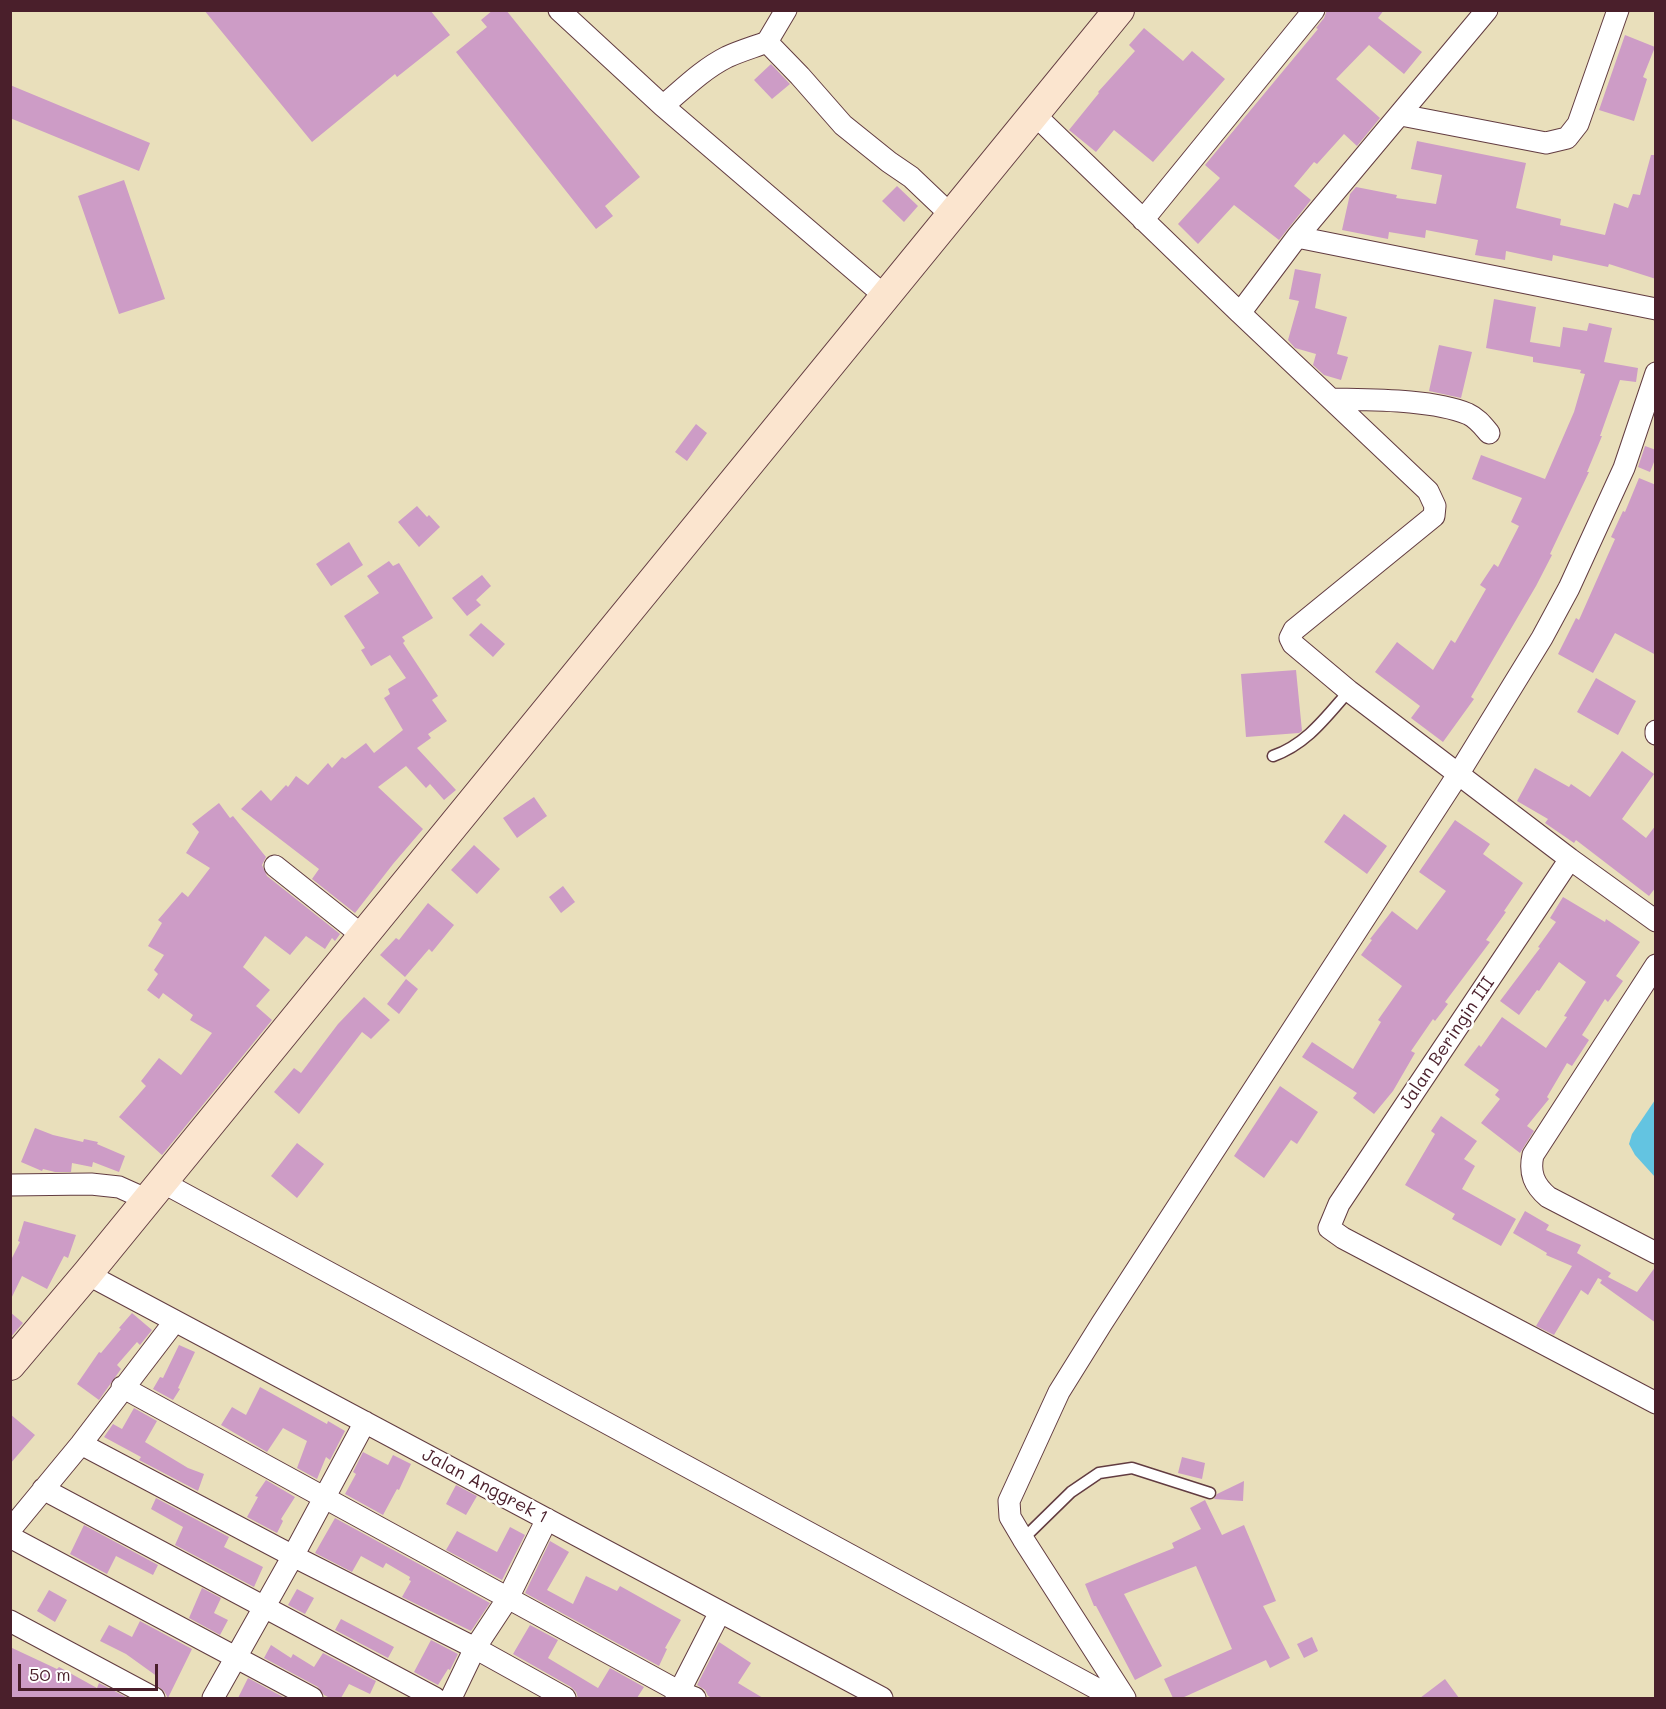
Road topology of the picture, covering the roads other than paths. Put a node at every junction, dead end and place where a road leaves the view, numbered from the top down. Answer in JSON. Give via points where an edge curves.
{"nodes":[{"id":1,"x":559,"y":10,"type":"edge"},
{"id":2,"x":786,"y":10,"type":"edge"},
{"id":3,"x":1119,"y":10,"type":"edge"},
{"id":4,"x":1314,"y":10,"type":"edge"},
{"id":5,"x":1487,"y":10,"type":"edge"},
{"id":6,"x":1618,"y":10,"type":"edge"},
{"id":7,"x":767,"y":42,"type":"junction"},
{"id":8,"x":663,"y":106,"type":"junction"},
{"id":9,"x":1034,"y":114,"type":"junction"},
{"id":10,"x":1401,"y":115,"type":"junction"},
{"id":11,"x":952,"y":216,"type":"junction"},
{"id":12,"x":1143,"y":220,"type":"junction"},
{"id":13,"x":1298,"y":237,"type":"junction"},
{"id":14,"x":886,"y":297,"type":"junction"},
{"id":15,"x":1656,"y":309,"type":"edge"},
{"id":16,"x":1240,"y":313,"type":"junction"},
{"id":17,"x":1656,"y":373,"type":"edge"},
{"id":18,"x":1331,"y":399,"type":"junction"},
{"id":19,"x":1489,"y":433,"type":"dead end"},
{"id":20,"x":1349,"y":691,"type":"junction"},
{"id":21,"x":1273,"y":756,"type":"dead end"},
{"id":22,"x":1459,"y":773,"type":"junction"},
{"id":23,"x":1570,"y":859,"type":"junction"},
{"id":24,"x":275,"y":866,"type":"dead end"},
{"id":25,"x":1656,"y":921,"type":"edge"},
{"id":26,"x":363,"y":936,"type":"junction"},
{"id":27,"x":1656,"y":966,"type":"edge"},
{"id":28,"x":10,"y":1185,"type":"edge"},
{"id":29,"x":155,"y":1191,"type":"junction"},
{"id":30,"x":1656,"y":1253,"type":"edge"},
{"id":31,"x":87,"y":1274,"type":"junction"},
{"id":32,"x":175,"y":1321,"type":"junction"},
{"id":33,"x":10,"y":1365,"type":"edge"},
{"id":34,"x":122,"y":1387,"type":"junction"},
{"id":35,"x":1656,"y":1404,"type":"edge"},
{"id":36,"x":365,"y":1422,"type":"junction"},
{"id":37,"x":81,"y":1444,"type":"junction"},
{"id":38,"x":43,"y":1489,"type":"junction"},
{"id":39,"x":1209,"y":1493,"type":"dead end"},
{"id":40,"x":323,"y":1498,"type":"junction"},
{"id":41,"x":547,"y":1519,"type":"junction"},
{"id":42,"x":10,"y":1530,"type":"edge"},
{"id":43,"x":10,"y":1537,"type":"edge"},
{"id":44,"x":1023,"y":1539,"type":"junction"},
{"id":45,"x":293,"y":1556,"type":"junction"},
{"id":46,"x":508,"y":1598,"type":"junction"},
{"id":47,"x":263,"y":1606,"type":"junction"},
{"id":48,"x":720,"y":1612,"type":"junction"},
{"id":49,"x":10,"y":1621,"type":"edge"},
{"id":50,"x":475,"y":1648,"type":"junction"},
{"id":51,"x":235,"y":1658,"type":"junction"},
{"id":52,"x":684,"y":1696,"type":"edge"},
{"id":53,"x":154,"y":1698,"type":"edge"},
{"id":54,"x":213,"y":1698,"type":"edge"},
{"id":55,"x":312,"y":1698,"type":"edge"},
{"id":56,"x":435,"y":1698,"type":"edge"},
{"id":57,"x":451,"y":1698,"type":"edge"},
{"id":58,"x":565,"y":1698,"type":"edge"},
{"id":59,"x":882,"y":1698,"type":"edge"},
{"id":60,"x":1114,"y":1698,"type":"edge"},
{"id":61,"x":1125,"y":1698,"type":"edge"}],
"edges":[{"from":1,"to":8,"type":"street"},
{"from":2,"to":7,"type":"street"},
{"from":3,"to":9,"type":"street"},
{"from":4,"to":12,"type":"street"},
{"from":5,"to":10,"type":"street"},
{"from":6,"to":10,"type":"street","via":[[1578,124],[1567,138],[1546,143]]},
{"from":7,"to":8,"type":"street","via":[[715,64]]},
{"from":7,"to":11,"type":"street","via":[[843,125],[911,177]]},
{"from":8,"to":14,"type":"street"},
{"from":9,"to":11,"type":"street"},
{"from":9,"to":12,"type":"street"},
{"from":10,"to":13,"type":"street"},
{"from":11,"to":14,"type":"street"},
{"from":12,"to":16,"type":"street"},
{"from":13,"to":15,"type":"street"},
{"from":13,"to":16,"type":"street"},
{"from":14,"to":26,"type":"street"},
{"from":16,"to":18,"type":"street"},
{"from":17,"to":22,"type":"street","via":[[1624,468],[1569,588]]},
{"from":18,"to":19,"type":"street","via":[[1442,407],[1469,414]]},
{"from":18,"to":20,"type":"street","via":[[1428,491],[1435,506],[1434,516],[1294,630],[1290,638]]},
{"from":20,"to":21,"type":"lane","via":[[1310,735]]},
{"from":20,"to":22,"type":"street"},
{"from":22,"to":23,"type":"street"},
{"from":22,"to":44,"type":"street","via":[[1059,1392],[1009,1501],[1010,1517]]},
{"from":23,"to":25,"type":"street"},
{"from":23,"to":35,"type":"street","name":"Jalan Beringin III","via":[[1339,1204],[1329,1228]]},
{"from":24,"to":26,"type":"street"},
{"from":26,"to":29,"type":"street"},
{"from":27,"to":30,"type":"street","via":[[1533,1155],[1531,1165],[1532,1177],[1548,1197]]},
{"from":28,"to":29,"type":"street","via":[[91,1184]]},
{"from":29,"to":31,"type":"street"},
{"from":29,"to":60,"type":"street"},
{"from":31,"to":32,"type":"street","name":"Jalan Anggrek 1"},
{"from":31,"to":33,"type":"street"},
{"from":32,"to":34,"type":"street"},
{"from":32,"to":36,"type":"street","name":"Jalan Anggrek 1"},
{"from":34,"to":37,"type":"street"},
{"from":34,"to":40,"type":"street"},
{"from":36,"to":40,"type":"street"},
{"from":36,"to":41,"type":"street","name":"Jalan Anggrek 1"},
{"from":37,"to":38,"type":"street"},
{"from":37,"to":45,"type":"street"},
{"from":38,"to":42,"type":"street"},
{"from":38,"to":47,"type":"street"},
{"from":39,"to":44,"type":"lane","via":[[1132,1468],[1099,1473],[1071,1492]]},
{"from":40,"to":45,"type":"street"},
{"from":40,"to":46,"type":"street"},
{"from":41,"to":46,"type":"street"},
{"from":41,"to":48,"type":"street","name":"Jalan Anggrek 1"},
{"from":43,"to":51,"type":"street"},
{"from":44,"to":61,"type":"street"},
{"from":45,"to":47,"type":"street"},
{"from":45,"to":50,"type":"street"},
{"from":46,"to":50,"type":"street"},
{"from":46,"to":52,"type":"street"},
{"from":47,"to":51,"type":"street"},
{"from":47,"to":56,"type":"street"},
{"from":48,"to":52,"type":"street"},
{"from":48,"to":59,"type":"street","name":"Jalan Anggrek 1"},
{"from":49,"to":53,"type":"street"},
{"from":50,"to":57,"type":"street"},
{"from":50,"to":58,"type":"street"},
{"from":51,"to":54,"type":"street"},
{"from":51,"to":55,"type":"street"}]}
